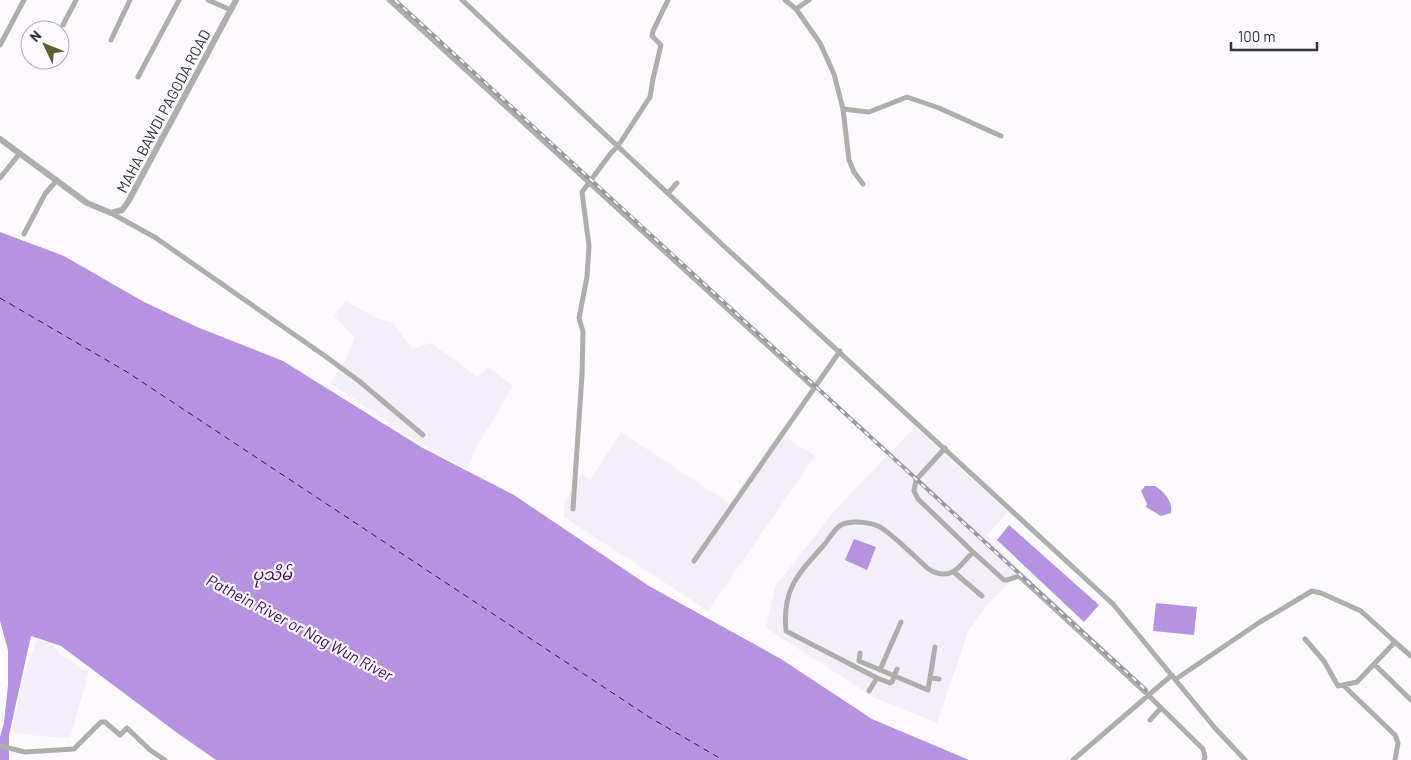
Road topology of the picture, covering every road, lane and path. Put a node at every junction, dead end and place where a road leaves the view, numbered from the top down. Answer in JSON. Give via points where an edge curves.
{"nodes":[{"id":1,"x":24,"y":0,"type":"edge"},
{"id":2,"x":76,"y":0,"type":"edge"},
{"id":3,"x":130,"y":0,"type":"edge"},
{"id":4,"x":179,"y":0,"type":"edge"},
{"id":5,"x":208,"y":0,"type":"edge"},
{"id":6,"x":236,"y":0,"type":"edge"},
{"id":7,"x":389,"y":0,"type":"edge"},
{"id":8,"x":462,"y":0,"type":"edge"},
{"id":9,"x":668,"y":0,"type":"edge"},
{"id":10,"x":785,"y":0,"type":"edge"},
{"id":11,"x":809,"y":0,"type":"edge"},
{"id":12,"x":796,"y":9,"type":"junction"},
{"id":13,"x":231,"y":10,"type":"junction"},
{"id":14,"x":66,"y":20,"type":"edge"},
{"id":15,"x":111,"y":40,"type":"dead end"},
{"id":16,"x":0,"y":45,"type":"edge"},
{"id":17,"x":138,"y":77,"type":"dead end"},
{"id":18,"x":844,"y":109,"type":"junction"},
{"id":19,"x":1001,"y":136,"type":"dead end"},
{"id":20,"x":0,"y":138,"type":"edge"},
{"id":21,"x":618,"y":146,"type":"junction"},
{"id":22,"x":20,"y":153,"type":"junction"},
{"id":23,"x":0,"y":178,"type":"edge"},
{"id":24,"x":57,"y":180,"type":"junction"},
{"id":25,"x":590,"y":182,"type":"junction"},
{"id":26,"x":677,"y":183,"type":"dead end"},
{"id":27,"x":863,"y":184,"type":"dead end"},
{"id":28,"x":668,"y":193,"type":"junction"},
{"id":29,"x":111,"y":213,"type":"junction"},
{"id":30,"x":24,"y":234,"type":"dead end"},
{"id":31,"x":840,"y":351,"type":"junction"},
{"id":32,"x":813,"y":387,"type":"junction"},
{"id":33,"x":423,"y":435,"type":"dead end"},
{"id":34,"x":945,"y":448,"type":"junction"},
{"id":35,"x":573,"y":509,"type":"dead end"},
{"id":36,"x":973,"y":552,"type":"junction"},
{"id":37,"x":694,"y":561,"type":"dead end"},
{"id":38,"x":955,"y":573,"type":"junction"},
{"id":39,"x":982,"y":596,"type":"dead end"},
{"id":40,"x":901,"y":622,"type":"dead end"},
{"id":41,"x":1305,"y":638,"type":"dead end"},
{"id":42,"x":1395,"y":642,"type":"junction"},
{"id":43,"x":935,"y":648,"type":"dead end"},
{"id":44,"x":860,"y":653,"type":"dead end"},
{"id":45,"x":1411,"y":656,"type":"edge"},
{"id":46,"x":1374,"y":664,"type":"junction"},
{"id":47,"x":897,"y":669,"type":"dead end"},
{"id":48,"x":880,"y":670,"type":"junction"},
{"id":49,"x":894,"y":676,"type":"junction"},
{"id":50,"x":1174,"y":677,"type":"junction"},
{"id":51,"x":876,"y":678,"type":"junction"},
{"id":52,"x":931,"y":678,"type":"junction"},
{"id":53,"x":939,"y":679,"type":"dead end"},
{"id":54,"x":1344,"y":686,"type":"junction"},
{"id":55,"x":870,"y":691,"type":"dead end"},
{"id":56,"x":1148,"y":695,"type":"junction"},
{"id":57,"x":1411,"y":700,"type":"edge"},
{"id":58,"x":1161,"y":708,"type":"junction"},
{"id":59,"x":1150,"y":720,"type":"dead end"},
{"id":60,"x":0,"y":746,"type":"edge"},
{"id":61,"x":165,"y":760,"type":"edge"},
{"id":62,"x":1073,"y":760,"type":"edge"},
{"id":63,"x":1204,"y":760,"type":"edge"},
{"id":64,"x":1245,"y":760,"type":"edge"},
{"id":65,"x":1396,"y":760,"type":"edge"}],
"edges":[{"from":1,"to":16,"type":"street"},
{"from":2,"to":14,"type":"street"},
{"from":3,"to":15,"type":"street"},
{"from":4,"to":17,"type":"street"},
{"from":5,"to":13,"type":"street"},
{"from":6,"to":13,"type":"street","name":"MAHA BAWDI PAGODA ROAD"},
{"from":7,"to":25,"type":"street"},
{"from":8,"to":21,"type":"street"},
{"from":9,"to":21,"type":"street","via":[[652,36],[661,45],[650,97]]},
{"from":10,"to":12,"type":"street"},
{"from":11,"to":12,"type":"street"},
{"from":12,"to":18,"type":"street","via":[[820,43],[834,74]]},
{"from":13,"to":29,"type":"street","name":"MAHA BAWDI PAGODA ROAD","via":[[128,202],[122,210]]},
{"from":18,"to":19,"type":"street","via":[[869,112],[907,97]]},
{"from":18,"to":27,"type":"street","via":[[849,160]]},
{"from":20,"to":22,"type":"street"},
{"from":21,"to":25,"type":"street"},
{"from":21,"to":28,"type":"street"},
{"from":22,"to":23,"type":"street"},
{"from":22,"to":24,"type":"street"},
{"from":24,"to":29,"type":"street","via":[[87,203]]},
{"from":24,"to":30,"type":"street","via":[[45,194]]},
{"from":25,"to":32,"type":"street"},
{"from":25,"to":35,"type":"street","via":[[582,192],[590,246],[579,318],[583,332],[582,375]]},
{"from":26,"to":28,"type":"street"},
{"from":28,"to":31,"type":"street"},
{"from":29,"to":33,"type":"street","via":[[156,238],[325,356]]},
{"from":31,"to":32,"type":"street"},
{"from":31,"to":34,"type":"street"},
{"from":32,"to":37,"type":"street"},
{"from":34,"to":36,"type":"street","via":[[916,480],[914,491],[918,499]]},
{"from":34,"to":50,"type":"street","via":[[1113,604]]},
{"from":36,"to":38,"type":"street"},
{"from":36,"to":56,"type":"street","via":[[1004,580],[1020,576]]},
{"from":38,"to":39,"type":"street"},
{"from":38,"to":51,"type":"street","via":[[933,572],[880,526],[861,521],[841,525],[798,576],[784,613],[786,631]]},
{"from":40,"to":48,"type":"street"},
{"from":41,"to":54,"type":"street","via":[[1338,686]]},
{"from":42,"to":45,"type":"street"},
{"from":42,"to":46,"type":"street"},
{"from":42,"to":50,"type":"street","via":[[1361,611],[1312,591]]},
{"from":43,"to":52,"type":"street"},
{"from":44,"to":48,"type":"street","via":[[858,660]]},
{"from":46,"to":54,"type":"street","via":[[1357,682]]},
{"from":46,"to":57,"type":"street"},
{"from":47,"to":49,"type":"street"},
{"from":48,"to":49,"type":"street"},
{"from":49,"to":51,"type":"street","via":[[890,683]]},
{"from":49,"to":52,"type":"street","via":[[928,690]]},
{"from":50,"to":56,"type":"street"},
{"from":50,"to":64,"type":"street"},
{"from":51,"to":55,"type":"street"},
{"from":52,"to":53,"type":"street"},
{"from":54,"to":65,"type":"street","via":[[1396,735]]},
{"from":56,"to":58,"type":"street"},
{"from":56,"to":62,"type":"street","via":[[1134,711]]},
{"from":58,"to":59,"type":"street"},
{"from":58,"to":63,"type":"street","via":[[1203,749]]},
{"from":60,"to":61,"type":"street","via":[[25,752],[74,749],[101,722],[105,722],[120,735],[127,728]]}]}
